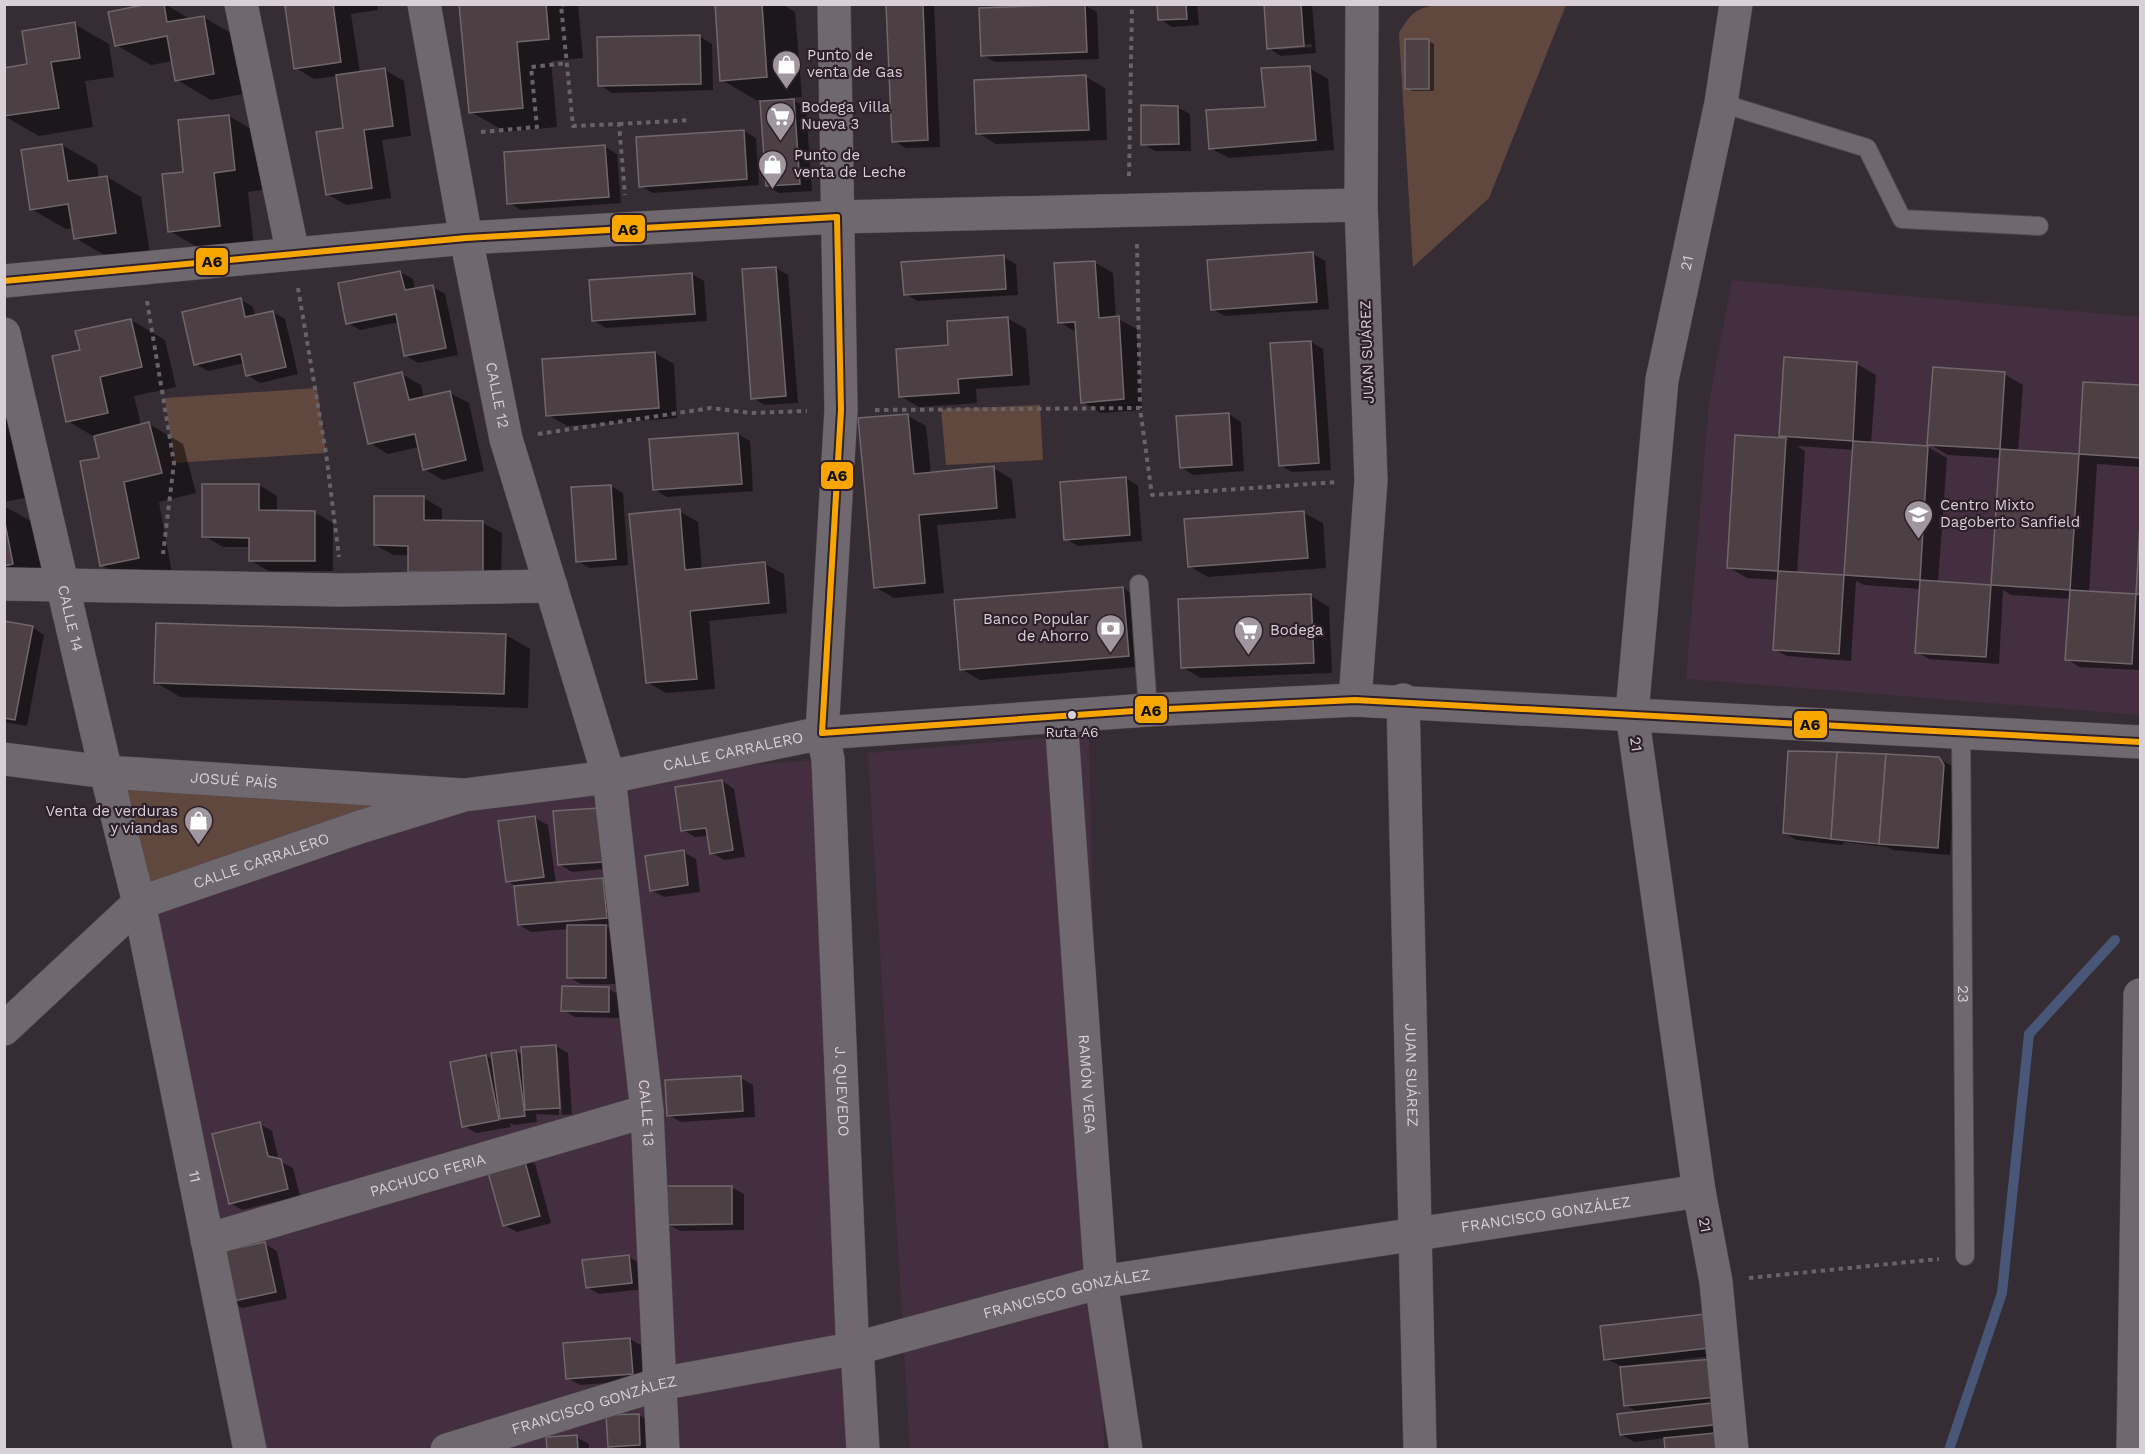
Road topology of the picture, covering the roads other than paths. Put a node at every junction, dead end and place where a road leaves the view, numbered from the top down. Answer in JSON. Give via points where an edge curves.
{"nodes":[{"id":1,"x":241,"y":4,"type":"edge"},
{"id":2,"x":424,"y":4,"type":"edge"},
{"id":3,"x":834,"y":4,"type":"edge"},
{"id":4,"x":1362,"y":4,"type":"edge"},
{"id":5,"x":1736,"y":4,"type":"edge"},
{"id":6,"x":1721,"y":103,"type":"junction"},
{"id":7,"x":1361,"y":205,"type":"junction"},
{"id":8,"x":837,"y":217,"type":"junction"},
{"id":9,"x":2039,"y":226,"type":"dead end"},
{"id":10,"x":466,"y":238,"type":"junction"},
{"id":11,"x":293,"y":254,"type":"junction"},
{"id":12,"x":4,"y":281,"type":"edge"},
{"id":13,"x":4,"y":334,"type":"edge"},
{"id":14,"x":1139,"y":584,"type":"dead end"},
{"id":15,"x":4,"y":585,"type":"edge"},
{"id":16,"x":64,"y":586,"type":"junction"},
{"id":17,"x":551,"y":586,"type":"junction"},
{"id":18,"x":1355,"y":700,"type":"junction"},
{"id":19,"x":1403,"y":700,"type":"junction"},
{"id":20,"x":1148,"y":710,"type":"junction"},
{"id":21,"x":1632,"y":713,"type":"junction"},
{"id":22,"x":1061,"y":717,"type":"junction"},
{"id":23,"x":1961,"y":730,"type":"junction"},
{"id":24,"x":822,"y":733,"type":"junction"},
{"id":25,"x":2140,"y":742,"type":"edge"},
{"id":26,"x":4,"y":759,"type":"edge"},
{"id":27,"x":106,"y":771,"type":"junction"},
{"id":28,"x":609,"y":777,"type":"junction"},
{"id":29,"x":464,"y":795,"type":"junction"},
{"id":30,"x":140,"y":903,"type":"junction"},
{"id":31,"x":2140,"y":995,"type":"edge"},
{"id":32,"x":4,"y":1029,"type":"edge"},
{"id":33,"x":647,"y":1111,"type":"junction"},
{"id":34,"x":1699,"y":1191,"type":"junction"},
{"id":35,"x":1417,"y":1233,"type":"junction"},
{"id":36,"x":207,"y":1240,"type":"junction"},
{"id":37,"x":1965,"y":1256,"type":"road end"},
{"id":38,"x":1101,"y":1282,"type":"junction"},
{"id":39,"x":856,"y":1348,"type":"junction"},
{"id":40,"x":660,"y":1384,"type":"junction"},
{"id":41,"x":250,"y":1449,"type":"edge"},
{"id":42,"x":447,"y":1449,"type":"edge"},
{"id":43,"x":663,"y":1449,"type":"edge"},
{"id":44,"x":863,"y":1449,"type":"edge"},
{"id":45,"x":1126,"y":1449,"type":"edge"},
{"id":46,"x":1420,"y":1449,"type":"edge"},
{"id":47,"x":1732,"y":1449,"type":"edge"},
{"id":48,"x":2133,"y":1449,"type":"edge"}],
"edges":[{"from":1,"to":11,"type":"street"},
{"from":2,"to":10,"type":"street","name":"CALLE 12"},
{"from":3,"to":8,"type":"street","name":"J. QUEVEDO"},
{"from":4,"to":7,"type":"street","name":"JUAN SUÁREZ"},
{"from":5,"to":6,"type":"street","name":"21"},
{"from":6,"to":9,"type":"lane","via":[[1867,148],[1902,219]]},
{"from":6,"to":21,"type":"street","name":"21","via":[[1662,380]]},
{"from":7,"to":8,"type":"street"},
{"from":7,"to":18,"type":"street","name":"JUAN SUÁREZ","via":[[1371,480]]},
{"from":8,"to":10,"type":"street"},
{"from":8,"to":24,"type":"street","name":"J. QUEVEDO","via":[[841,410]]},
{"from":10,"to":11,"type":"street"},
{"from":10,"to":17,"type":"street","name":"CALLE 12","via":[[506,439]]},
{"from":11,"to":12,"type":"street"},
{"from":13,"to":16,"type":"street","name":"CALLE 14"},
{"from":14,"to":20,"type":"lane"},
{"from":15,"to":16,"type":"street"},
{"from":16,"to":17,"type":"street","via":[[343,590]]},
{"from":16,"to":27,"type":"street","name":"CALLE 14"},
{"from":17,"to":28,"type":"street","name":"CALLE 12"},
{"from":18,"to":19,"type":"street","name":"CALLE CARRALERO"},
{"from":18,"to":20,"type":"street","name":"CALLE CARRALERO"},
{"from":19,"to":21,"type":"street","name":"CALLE CARRALERO"},
{"from":19,"to":35,"type":"street","name":"JUAN SUÁREZ"},
{"from":20,"to":22,"type":"street","name":"CALLE CARRALERO"},
{"from":21,"to":23,"type":"street","name":"CALLE CARRALERO"},
{"from":21,"to":34,"type":"street","name":"21"},
{"from":22,"to":24,"type":"street","name":"CALLE CARRALERO"},
{"from":22,"to":38,"type":"street","name":"RAMÓN VEGA"},
{"from":23,"to":25,"type":"street","name":"CALLE CARRALERO"},
{"from":23,"to":37,"type":"lane","name":"23"},
{"from":24,"to":28,"type":"street","name":"CALLE CARRALERO"},
{"from":24,"to":39,"type":"street","name":"J. QUEVEDO","via":[[828,759],[852,1332]]},
{"from":26,"to":27,"type":"street","name":"JOSUÉ PAÍS"},
{"from":27,"to":29,"type":"street","name":"JOSUÉ PAÍS"},
{"from":27,"to":30,"type":"street","name":"CALLE 14"},
{"from":28,"to":29,"type":"street","name":"CALLE CARRALERO"},
{"from":28,"to":33,"type":"street","name":"CALLE 13"},
{"from":29,"to":30,"type":"street","name":"CALLE CARRALERO"},
{"from":30,"to":32,"type":"street","name":"CALLE CARRALERO"},
{"from":30,"to":36,"type":"street","name":"11"},
{"from":31,"to":48,"type":"street"},
{"from":33,"to":36,"type":"street","name":"PACHUCO FERIA"},
{"from":33,"to":40,"type":"street","name":"CALLE 13"},
{"from":34,"to":35,"type":"street","name":"FRANCISCO GONZÁLEZ"},
{"from":34,"to":47,"type":"street","name":"21","via":[[1716,1282]]},
{"from":35,"to":38,"type":"street","name":"FRANCISCO GONZÁLEZ"},
{"from":35,"to":46,"type":"street","name":"JUAN SUÁREZ"},
{"from":36,"to":41,"type":"street","name":"11"},
{"from":38,"to":39,"type":"street","name":"FRANCISCO GONZÁLEZ"},
{"from":38,"to":45,"type":"street","name":"RAMÓN VEGA"},
{"from":39,"to":40,"type":"street","name":"FRANCISCO GONZÁLEZ"},
{"from":39,"to":44,"type":"street","name":"J. QUEVEDO"},
{"from":40,"to":42,"type":"street","name":"FRANCISCO GONZÁLEZ"},
{"from":40,"to":43,"type":"street","name":"CALLE 13"}]}
